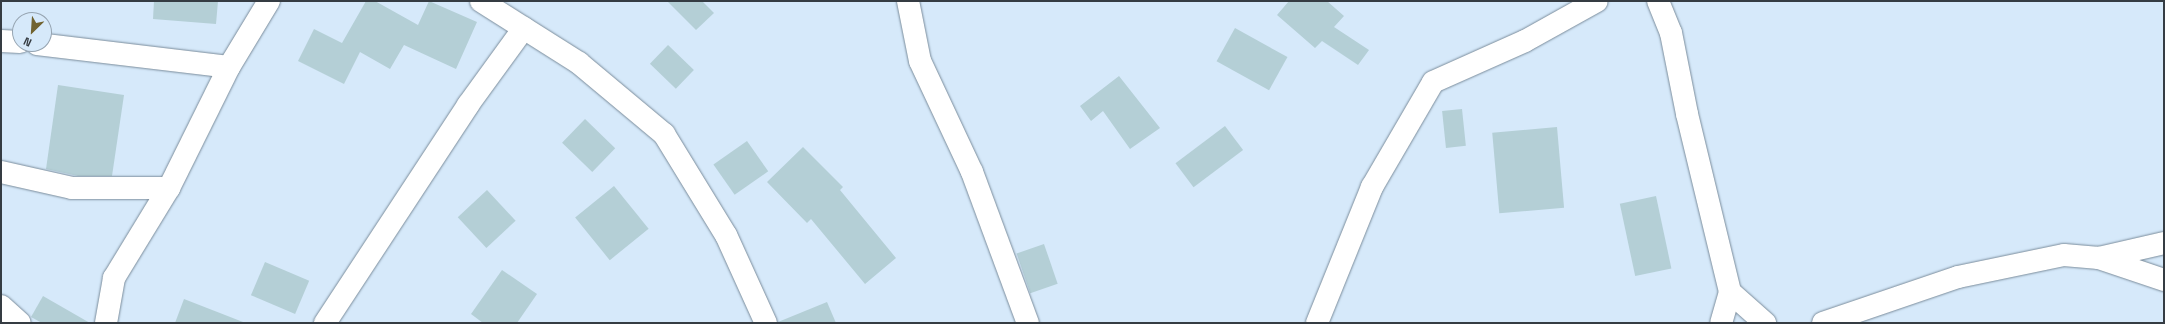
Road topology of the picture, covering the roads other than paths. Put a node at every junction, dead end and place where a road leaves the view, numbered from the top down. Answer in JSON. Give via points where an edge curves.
{"nodes":[{"id":1,"x":269,"y":1,"type":"edge"},
{"id":2,"x":481,"y":1,"type":"edge"},
{"id":3,"x":908,"y":1,"type":"edge"},
{"id":4,"x":1597,"y":1,"type":"edge"},
{"id":5,"x":1658,"y":1,"type":"edge"},
{"id":6,"x":524,"y":28,"type":"junction"},
{"id":7,"x":1,"y":41,"type":"edge"},
{"id":8,"x":12,"y":42,"type":"edge"},
{"id":9,"x":52,"y":46,"type":"edge"},
{"id":10,"x":229,"y":67,"type":"junction"},
{"id":11,"x":1,"y":172,"type":"edge"},
{"id":12,"x":169,"y":188,"type":"junction"},
{"id":13,"x":2164,"y":244,"type":"edge"},
{"id":14,"x":2099,"y":258,"type":"junction"},
{"id":15,"x":2164,"y":280,"type":"edge"},
{"id":16,"x":1730,"y":292,"type":"junction"},
{"id":17,"x":1,"y":306,"type":"edge"},
{"id":18,"x":1861,"y":316,"type":"edge"},
{"id":19,"x":20,"y":323,"type":"edge"},
{"id":20,"x":106,"y":323,"type":"edge"},
{"id":21,"x":325,"y":323,"type":"edge"},
{"id":22,"x":766,"y":323,"type":"edge"},
{"id":23,"x":1028,"y":323,"type":"edge"},
{"id":24,"x":1317,"y":323,"type":"edge"},
{"id":25,"x":1721,"y":323,"type":"edge"},
{"id":26,"x":1765,"y":323,"type":"edge"},
{"id":27,"x":1823,"y":323,"type":"edge"}],
"edges":[{"from":1,"to":10,"type":"street"},
{"from":2,"to":6,"type":"street"},
{"from":3,"to":23,"type":"street","via":[[920,61],[972,172]]},
{"from":4,"to":24,"type":"street","via":[[1525,41],[1433,82],[1372,187]]},
{"from":5,"to":16,"type":"street","via":[[1671,33],[1687,114]]},
{"from":6,"to":21,"type":"street","via":[[468,105]]},
{"from":6,"to":22,"type":"street","via":[[579,63],[664,134],[726,235]]},
{"from":7,"to":8,"type":"street"},
{"from":9,"to":10,"type":"street"},
{"from":10,"to":12,"type":"street"},
{"from":11,"to":12,"type":"street","via":[[72,188]]},
{"from":12,"to":20,"type":"street","via":[[114,278]]},
{"from":13,"to":14,"type":"street"},
{"from":14,"to":15,"type":"street"},
{"from":14,"to":18,"type":"street","via":[[2064,255],[1958,277]]},
{"from":16,"to":25,"type":"street"},
{"from":16,"to":26,"type":"street"},
{"from":17,"to":19,"type":"street"},
{"from":18,"to":27,"type":"street"}]}
